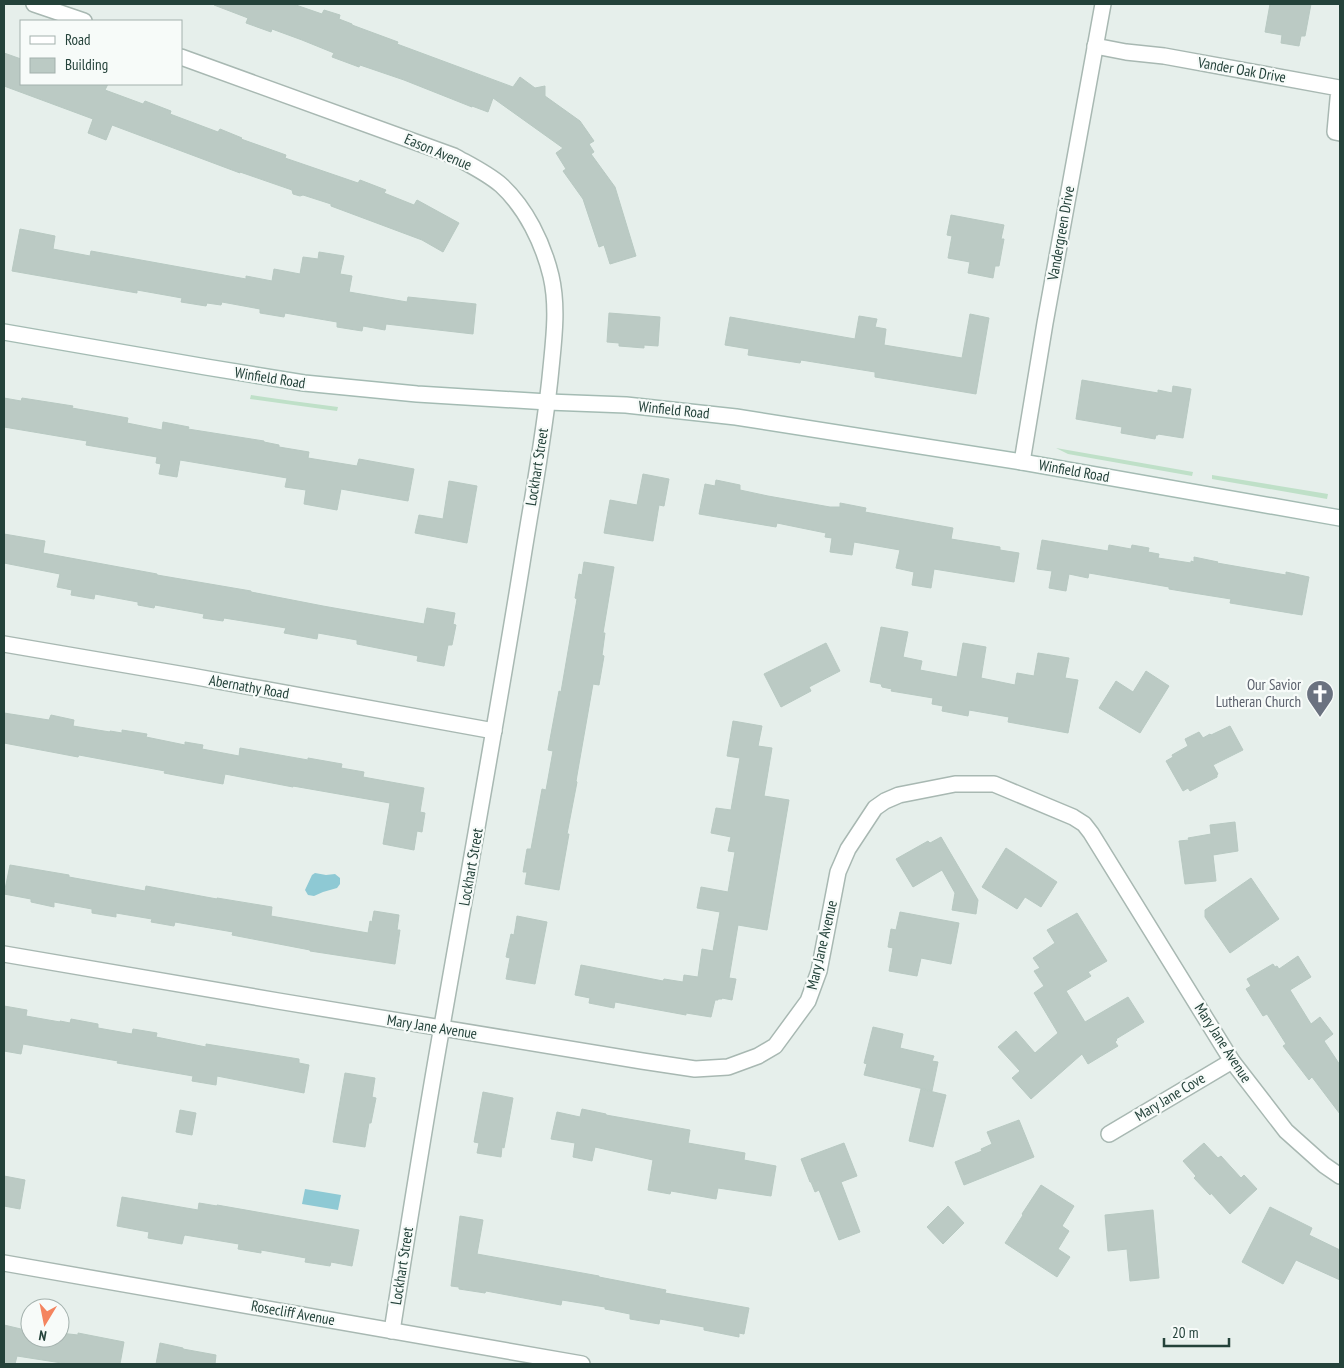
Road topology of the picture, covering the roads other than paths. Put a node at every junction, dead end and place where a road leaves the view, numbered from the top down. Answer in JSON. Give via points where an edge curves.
{"nodes":[{"id":1,"x":34,"y":4,"type":"edge"},
{"id":2,"x":1103,"y":4,"type":"edge"},
{"id":3,"x":81,"y":20,"type":"edge"},
{"id":4,"x":1094,"y":46,"type":"junction"},
{"id":5,"x":182,"y":57,"type":"edge"},
{"id":6,"x":1340,"y":133,"type":"edge"},
{"id":7,"x":4,"y":332,"type":"edge"},
{"id":8,"x":548,"y":402,"type":"junction"},
{"id":9,"x":1022,"y":462,"type":"junction"},
{"id":10,"x":1340,"y":518,"type":"edge"},
{"id":11,"x":4,"y":644,"type":"edge"},
{"id":12,"x":494,"y":731,"type":"junction"},
{"id":13,"x":4,"y":954,"type":"edge"},
{"id":14,"x":442,"y":1028,"type":"junction"},
{"id":15,"x":1232,"y":1061,"type":"junction"},
{"id":16,"x":1109,"y":1134,"type":"dead end"},
{"id":17,"x":1340,"y":1176,"type":"edge"},
{"id":18,"x":4,"y":1263,"type":"edge"},
{"id":19,"x":392,"y":1331,"type":"junction"},
{"id":20,"x":582,"y":1364,"type":"edge"}],
"edges":[{"from":1,"to":3,"type":"street"},
{"from":2,"to":4,"type":"street","name":"Vandergreen Drive"},
{"from":4,"to":6,"type":"street","name":"Vander Oak Drive","via":[[1339,88],[1335,132]]},
{"from":4,"to":9,"type":"street","name":"Vandergreen Drive"},
{"from":5,"to":8,"type":"street","name":"Eason Avenue","via":[[454,156],[502,186],[534,229],[551,277],[555,328]]},
{"from":7,"to":8,"type":"street","name":"Winfield Road","via":[[281,380],[416,394]]},
{"from":8,"to":9,"type":"street","name":"Winfield Road","via":[[706,413]]},
{"from":8,"to":12,"type":"street","name":"Lockhart Street"},
{"from":9,"to":10,"type":"street","name":"Winfield Road"},
{"from":11,"to":12,"type":"street","name":"Abernathy Road"},
{"from":12,"to":14,"type":"street","name":"Lockhart Street"},
{"from":13,"to":14,"type":"street","name":"Mary Jane Avenue"},
{"from":14,"to":15,"type":"street","name":"Mary Jane Avenue","via":[[695,1069],[728,1067],[758,1056],[775,1046],[808,1001],[819,971],[838,872],[848,849],[875,808],[899,795],[955,784],[994,784],[1073,816],[1084,824]]},
{"from":14,"to":19,"type":"street","name":"Lockhart Street"},
{"from":15,"to":16,"type":"street","name":"Mary Jane Cove"},
{"from":15,"to":17,"type":"street","name":"Mary Jane Avenue","via":[[1286,1131]]},
{"from":18,"to":19,"type":"street","name":"Rosecliff Avenue"},
{"from":19,"to":20,"type":"street","name":"Rosecliff Avenue"}]}
